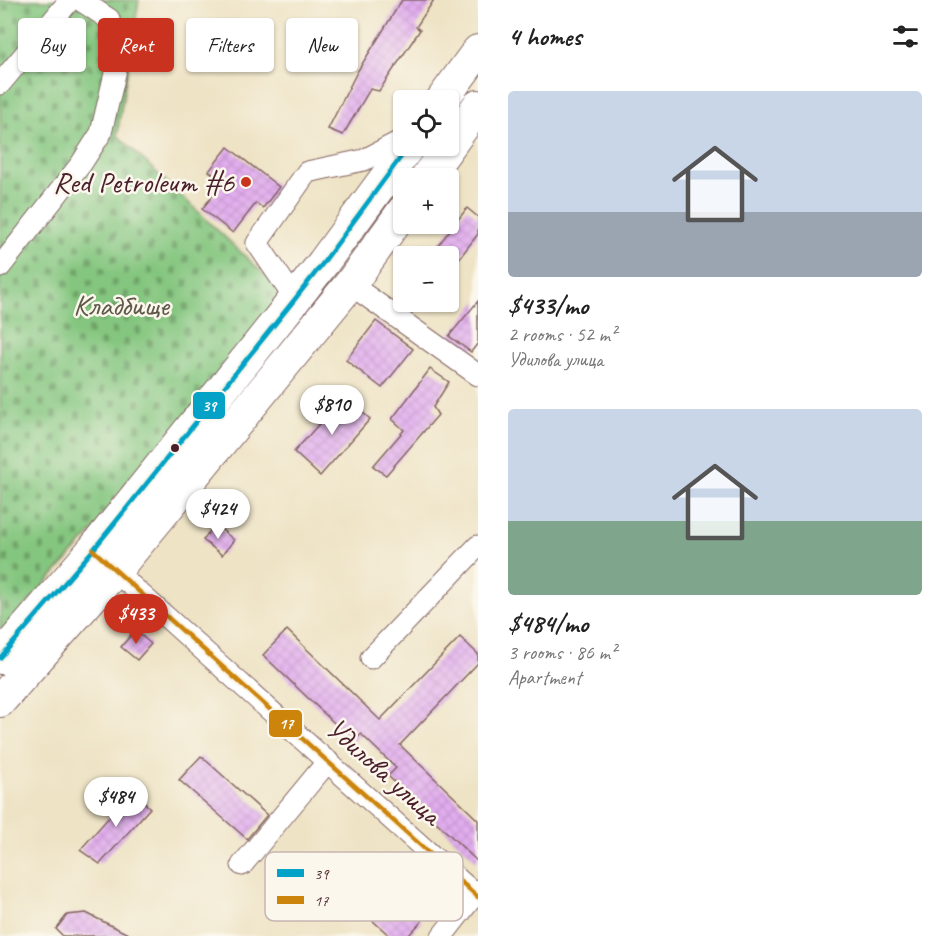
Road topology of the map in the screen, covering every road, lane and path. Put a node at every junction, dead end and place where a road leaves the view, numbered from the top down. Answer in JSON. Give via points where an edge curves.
{"nodes":[{"id":1,"x":70,"y":0,"type":"edge"},
{"id":2,"x":80,"y":0,"type":"edge"},
{"id":3,"x":478,"y":51,"type":"edge"},
{"id":4,"x":0,"y":84,"type":"edge"},
{"id":5,"x":449,"y":90,"type":"edge"},
{"id":6,"x":478,"y":106,"type":"edge"},
{"id":7,"x":393,"y":146,"type":"edge"},
{"id":8,"x":402,"y":156,"type":"edge"},
{"id":9,"x":433,"y":168,"type":"edge"},
{"id":10,"x":393,"y":225,"type":"edge"},
{"id":11,"x":323,"y":263,"type":"junction"},
{"id":12,"x":0,"y":267,"type":"edge"},
{"id":13,"x":351,"y":283,"type":"junction"},
{"id":14,"x":295,"y":299,"type":"junction"},
{"id":15,"x":320,"y":321,"type":"junction"},
{"id":16,"x":478,"y":375,"type":"edge"},
{"id":17,"x":478,"y":546,"type":"edge"},
{"id":18,"x":104,"y":560,"type":"junction"},
{"id":19,"x":0,"y":658,"type":"edge"},
{"id":20,"x":371,"y":658,"type":"dead end"},
{"id":21,"x":0,"y":701,"type":"edge"},
{"id":22,"x":328,"y":761,"type":"junction"},
{"id":23,"x":430,"y":852,"type":"edge"},
{"id":24,"x":242,"y":865,"type":"dead end"},
{"id":25,"x":463,"y":882,"type":"edge"},
{"id":26,"x":477,"y":894,"type":"edge"},
{"id":27,"x":463,"y":908,"type":"edge"}],
"edges":[{"from":1,"to":4,"type":"street"},
{"from":2,"to":12,"type":"street","via":[[109,19],[117,65],[101,133]]},
{"from":3,"to":5,"type":"highway"},
{"from":6,"to":9,"type":"highway"},
{"from":7,"to":14,"type":"street","via":[[364,160],[307,172],[257,243]]},
{"from":8,"to":11,"type":"highway"},
{"from":10,"to":13,"type":"highway"},
{"from":11,"to":13,"type":"highway"},
{"from":11,"to":14,"type":"highway"},
{"from":13,"to":15,"type":"highway"},
{"from":13,"to":16,"type":"street"},
{"from":14,"to":15,"type":"highway"},
{"from":14,"to":18,"type":"highway"},
{"from":15,"to":18,"type":"highway"},
{"from":17,"to":20,"type":"street"},
{"from":18,"to":19,"type":"highway"},
{"from":18,"to":21,"type":"highway"},
{"from":18,"to":22,"type":"street","name":"Удилова улица"},
{"from":22,"to":23,"type":"street","name":"Удилова улица"},
{"from":22,"to":24,"type":"street"},
{"from":25,"to":26,"type":"street","name":"Удилова улица"},
{"from":26,"to":27,"type":"street"}]}
